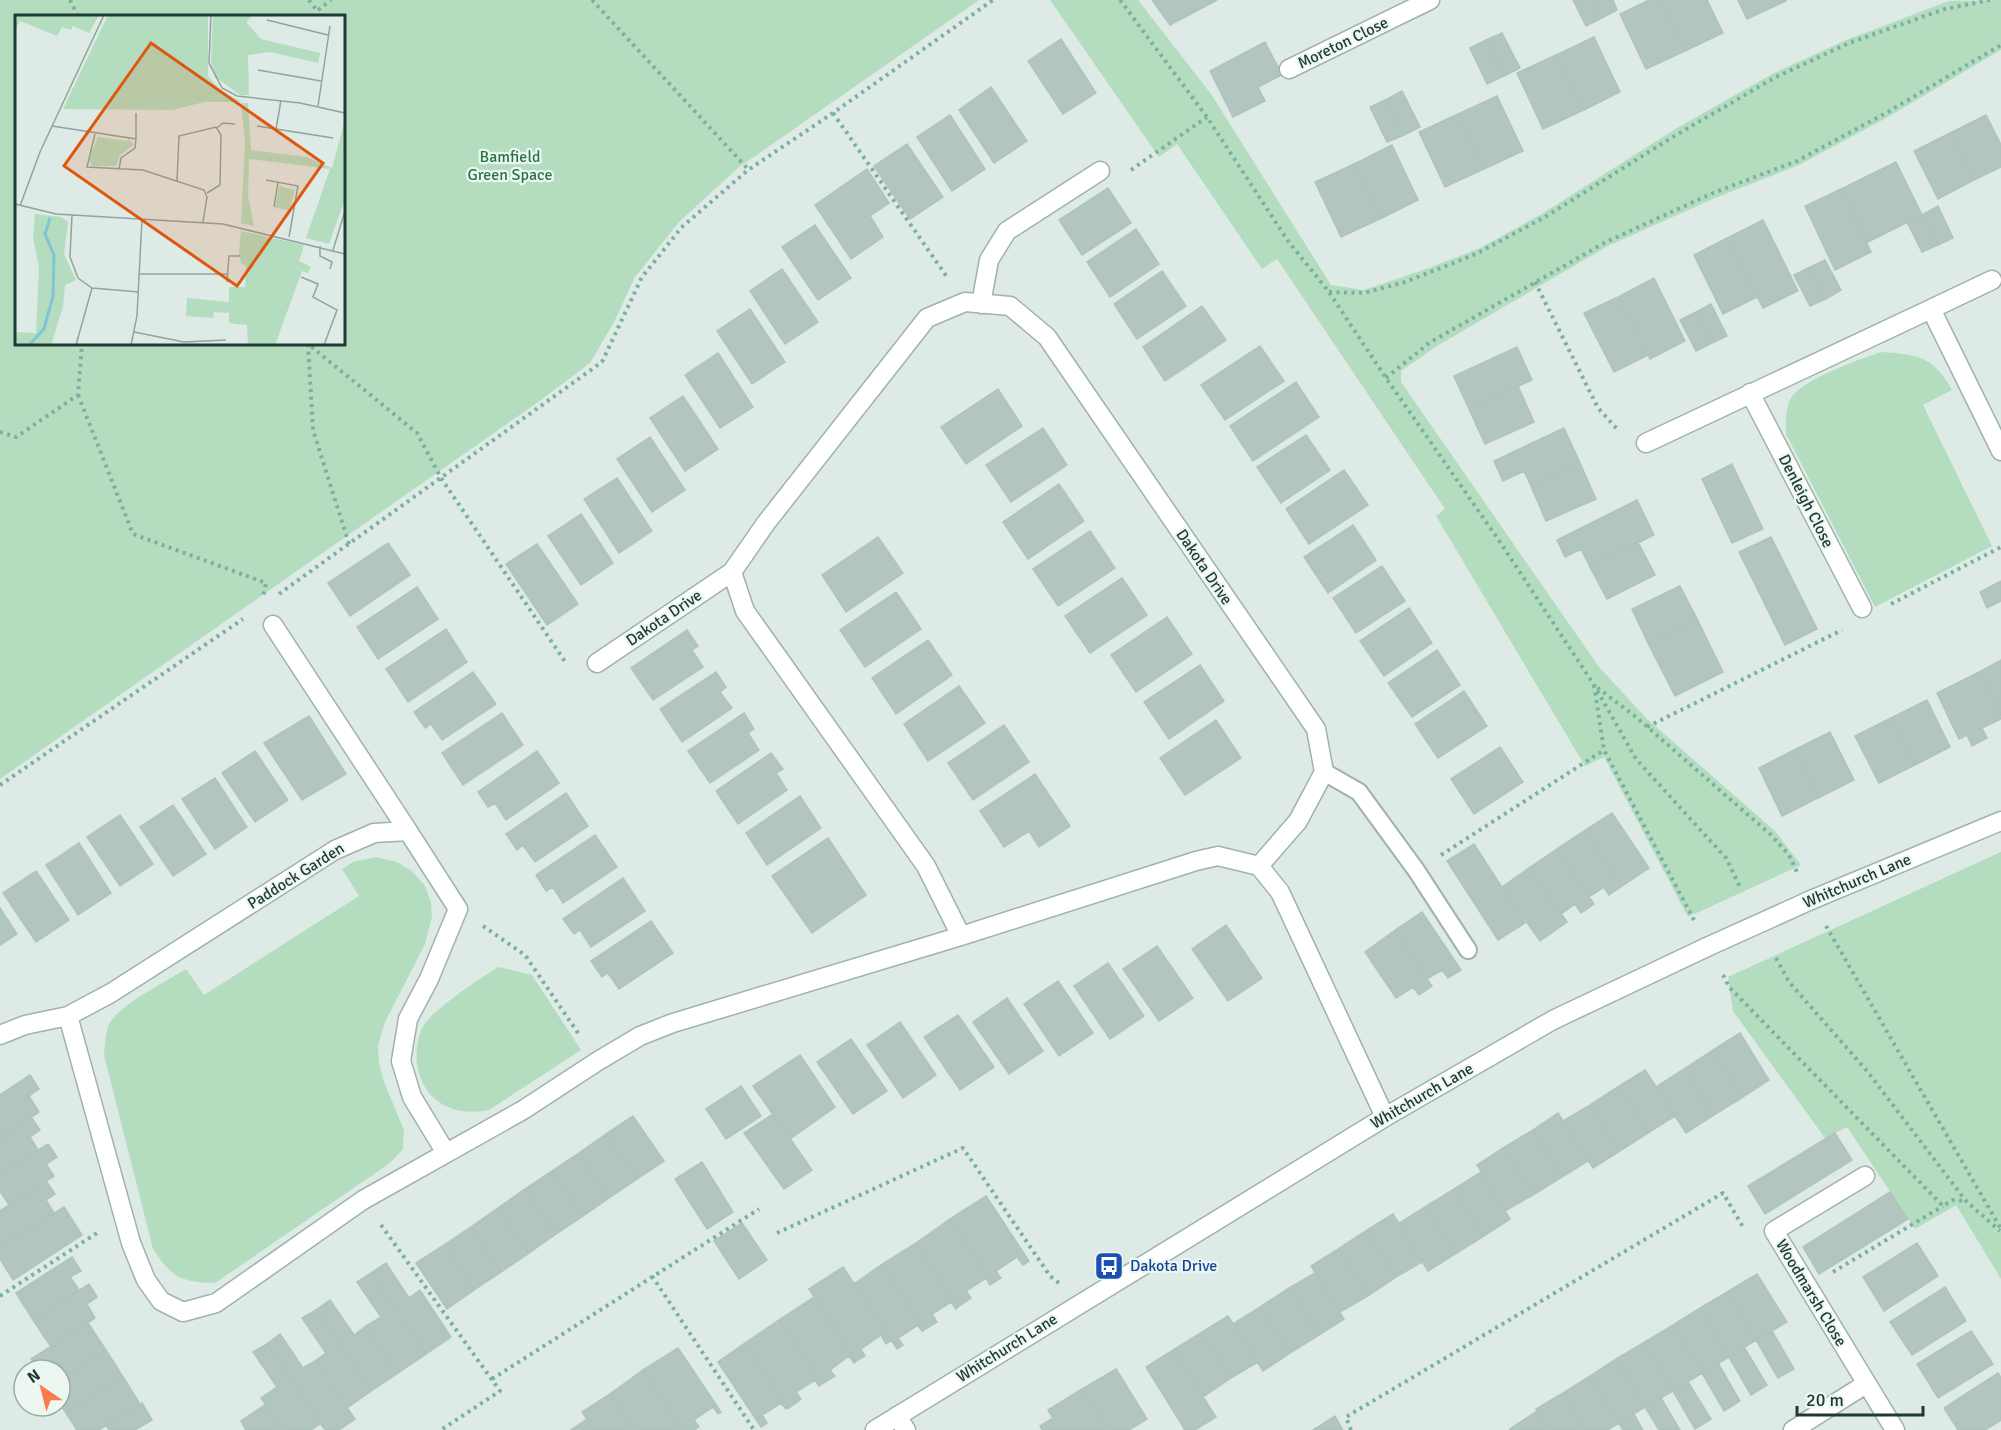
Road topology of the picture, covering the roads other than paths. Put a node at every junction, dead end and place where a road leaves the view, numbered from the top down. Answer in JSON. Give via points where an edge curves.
{"nodes":[{"id":1,"x":1430,"y":0,"type":"edge"},
{"id":2,"x":1289,"y":69,"type":"dead end"},
{"id":3,"x":1100,"y":171,"type":"road end"},
{"id":4,"x":1992,"y":280,"type":"dead end"},
{"id":5,"x":973,"y":303,"type":"junction"},
{"id":6,"x":1931,"y":309,"type":"junction"},
{"id":7,"x":1750,"y":393,"type":"junction"},
{"id":8,"x":1646,"y":443,"type":"road end"},
{"id":9,"x":2001,"y":451,"type":"edge"},
{"id":10,"x":732,"y":572,"type":"junction"},
{"id":11,"x":1862,"y":608,"type":"dead end"},
{"id":12,"x":273,"y":625,"type":"dead end"},
{"id":13,"x":597,"y":663,"type":"road end"},
{"id":14,"x":1324,"y":772,"type":"junction"},
{"id":15,"x":2001,"y":821,"type":"edge"},
{"id":16,"x":408,"y":831,"type":"junction"},
{"id":17,"x":1259,"y":866,"type":"junction"},
{"id":18,"x":961,"y":936,"type":"junction"},
{"id":19,"x":1468,"y":950,"type":"dead end"},
{"id":20,"x":68,"y":1016,"type":"junction"},
{"id":21,"x":0,"y":1035,"type":"edge"},
{"id":22,"x":1385,"y":1117,"type":"junction"},
{"id":23,"x":446,"y":1153,"type":"junction"},
{"id":24,"x":1865,"y":1176,"type":"dead end"},
{"id":25,"x":1866,"y":1384,"type":"junction"},
{"id":26,"x":901,"y":1423,"type":"edge"},
{"id":27,"x":874,"y":1430,"type":"edge"},
{"id":28,"x":1792,"y":1430,"type":"edge"},
{"id":29,"x":1895,"y":1430,"type":"edge"}],
"edges":[{"from":1,"to":2,"type":"street","name":"Moreton Close"},
{"from":3,"to":5,"type":"street","via":[[1007,231],[989,260]]},
{"from":4,"to":6,"type":"street"},
{"from":5,"to":10,"type":"street","name":"Dakota Drive","via":[[927,318]]},
{"from":5,"to":14,"type":"street","name":"Dakota Drive","via":[[1010,306],[1047,337],[1316,729]]},
{"from":6,"to":7,"type":"street"},
{"from":6,"to":9,"type":"street"},
{"from":7,"to":8,"type":"street"},
{"from":7,"to":11,"type":"street","name":"Denleigh Close"},
{"from":10,"to":13,"type":"street","name":"Dakota Drive"},
{"from":10,"to":18,"type":"street","via":[[746,611],[926,866]]},
{"from":12,"to":16,"type":"street"},
{"from":14,"to":17,"type":"street","via":[[1298,821]]},
{"from":14,"to":19,"type":"lane","via":[[1359,792]]},
{"from":15,"to":22,"type":"street","name":"Whitchurch Lane","bridge":true,"via":[[1811,900],[1553,1020]]},
{"from":16,"to":20,"type":"street","name":"Paddock Garden","via":[[374,832],[335,850],[111,993]]},
{"from":16,"to":23,"type":"street","via":[[458,909],[408,1019],[401,1061],[412,1097]]},
{"from":17,"to":18,"type":"street","via":[[1218,856],[1196,861]]},
{"from":17,"to":22,"type":"street","via":[[1280,892]]},
{"from":18,"to":23,"type":"street","via":[[640,1036]]},
{"from":20,"to":21,"type":"street","name":"Paddock Garden","via":[[25,1024]]},
{"from":20,"to":23,"type":"street","via":[[131,1242],[146,1280],[161,1301],[183,1312],[216,1303],[363,1200]]},
{"from":22,"to":26,"type":"street","name":"Whitchurch Lane","via":[[1084,1301]]},
{"from":24,"to":25,"type":"street","name":"Woodmarsh Close","via":[[1774,1231]]},
{"from":25,"to":28,"type":"street"},
{"from":25,"to":29,"type":"street","name":"Woodmarsh Close"},
{"from":26,"to":27,"type":"street","name":"Whitchurch Lane"}]}
